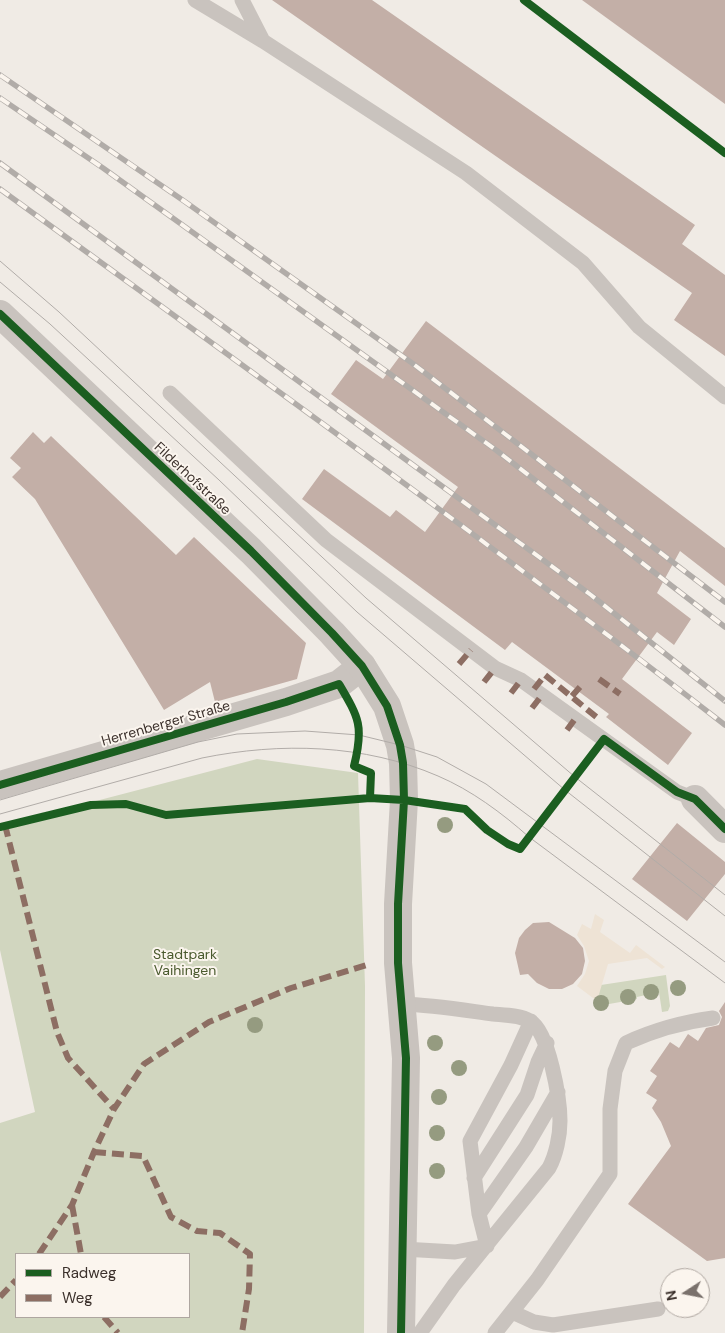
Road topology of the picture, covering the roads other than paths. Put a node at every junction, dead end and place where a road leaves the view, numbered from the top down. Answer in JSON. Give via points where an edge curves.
{"nodes":[{"id":1,"x":195,"y":0,"type":"edge"},
{"id":2,"x":242,"y":0,"type":"edge"},
{"id":3,"x":263,"y":41,"type":"junction"},
{"id":4,"x":0,"y":314,"type":"edge"},
{"id":5,"x":170,"y":393,"type":"dead end"},
{"id":6,"x":725,"y":396,"type":"edge"},
{"id":7,"x":362,"y":666,"type":"junction"},
{"id":8,"x":0,"y":785,"type":"edge"},
{"id":9,"x":695,"y":799,"type":"joint"},
{"id":10,"x":725,"y":829,"type":"edge"},
{"id":11,"x":402,"y":1004,"type":"junction"},
{"id":12,"x":713,"y":1018,"type":"dead end"},
{"id":13,"x":531,"y":1021,"type":"junction"},
{"id":14,"x":546,"y":1044,"type":"junction"},
{"id":15,"x":558,"y":1092,"type":"junction"},
{"id":16,"x":474,"y":1178,"type":"junction"},
{"id":17,"x":479,"y":1214,"type":"junction"},
{"id":18,"x":486,"y":1246,"type":"junction"},
{"id":19,"x":403,"y":1249,"type":"junction"},
{"id":20,"x":658,"y":1309,"type":"dead end"},
{"id":21,"x":512,"y":1312,"type":"junction"},
{"id":22,"x":401,"y":1333,"type":"edge"},
{"id":23,"x":420,"y":1333,"type":"edge"},
{"id":24,"x":495,"y":1333,"type":"edge"}],
"edges":[{"from":1,"to":3,"type":"lane"},
{"from":2,"to":3,"type":"lane"},
{"from":3,"to":6,"type":"lane","via":[[474,179],[583,264],[639,327]]},
{"from":4,"to":7,"type":"street","name":"Filderhofstraße","via":[[250,551]]},
{"from":5,"to":9,"type":"lane","via":[[326,540],[495,668],[521,680],[677,792]]},
{"from":7,"to":8,"type":"street","name":"Herrenberger Straße","via":[[339,684],[286,702]]},
{"from":7,"to":11,"type":"street","name":"Filderhofstraße","via":[[387,706],[403,763],[398,904]]},
{"from":9,"to":10,"type":"street"},
{"from":11,"to":13,"type":"lane","via":[[445,1007]]},
{"from":11,"to":19,"type":"street","name":"Filderhofstraße","via":[[406,1058]]},
{"from":12,"to":21,"type":"lane","via":[[675,1025],[626,1043],[615,1071],[610,1109],[610,1174]]},
{"from":13,"to":14,"type":"lane"},
{"from":13,"to":16,"type":"lane","via":[[470,1142]]},
{"from":14,"to":15,"type":"lane"},
{"from":14,"to":16,"type":"lane","via":[[528,1095]]},
{"from":15,"to":17,"type":"lane","via":[[526,1147]]},
{"from":15,"to":18,"type":"lane","via":[[560,1122],[554,1159]]},
{"from":16,"to":17,"type":"lane"},
{"from":17,"to":18,"type":"lane"},
{"from":18,"to":19,"type":"lane","via":[[455,1252]]},
{"from":18,"to":23,"type":"lane"},
{"from":19,"to":22,"type":"street","name":"Filderhofstraße"},
{"from":20,"to":21,"type":"lane","via":[[553,1325],[534,1322]]},
{"from":21,"to":24,"type":"lane"}]}
